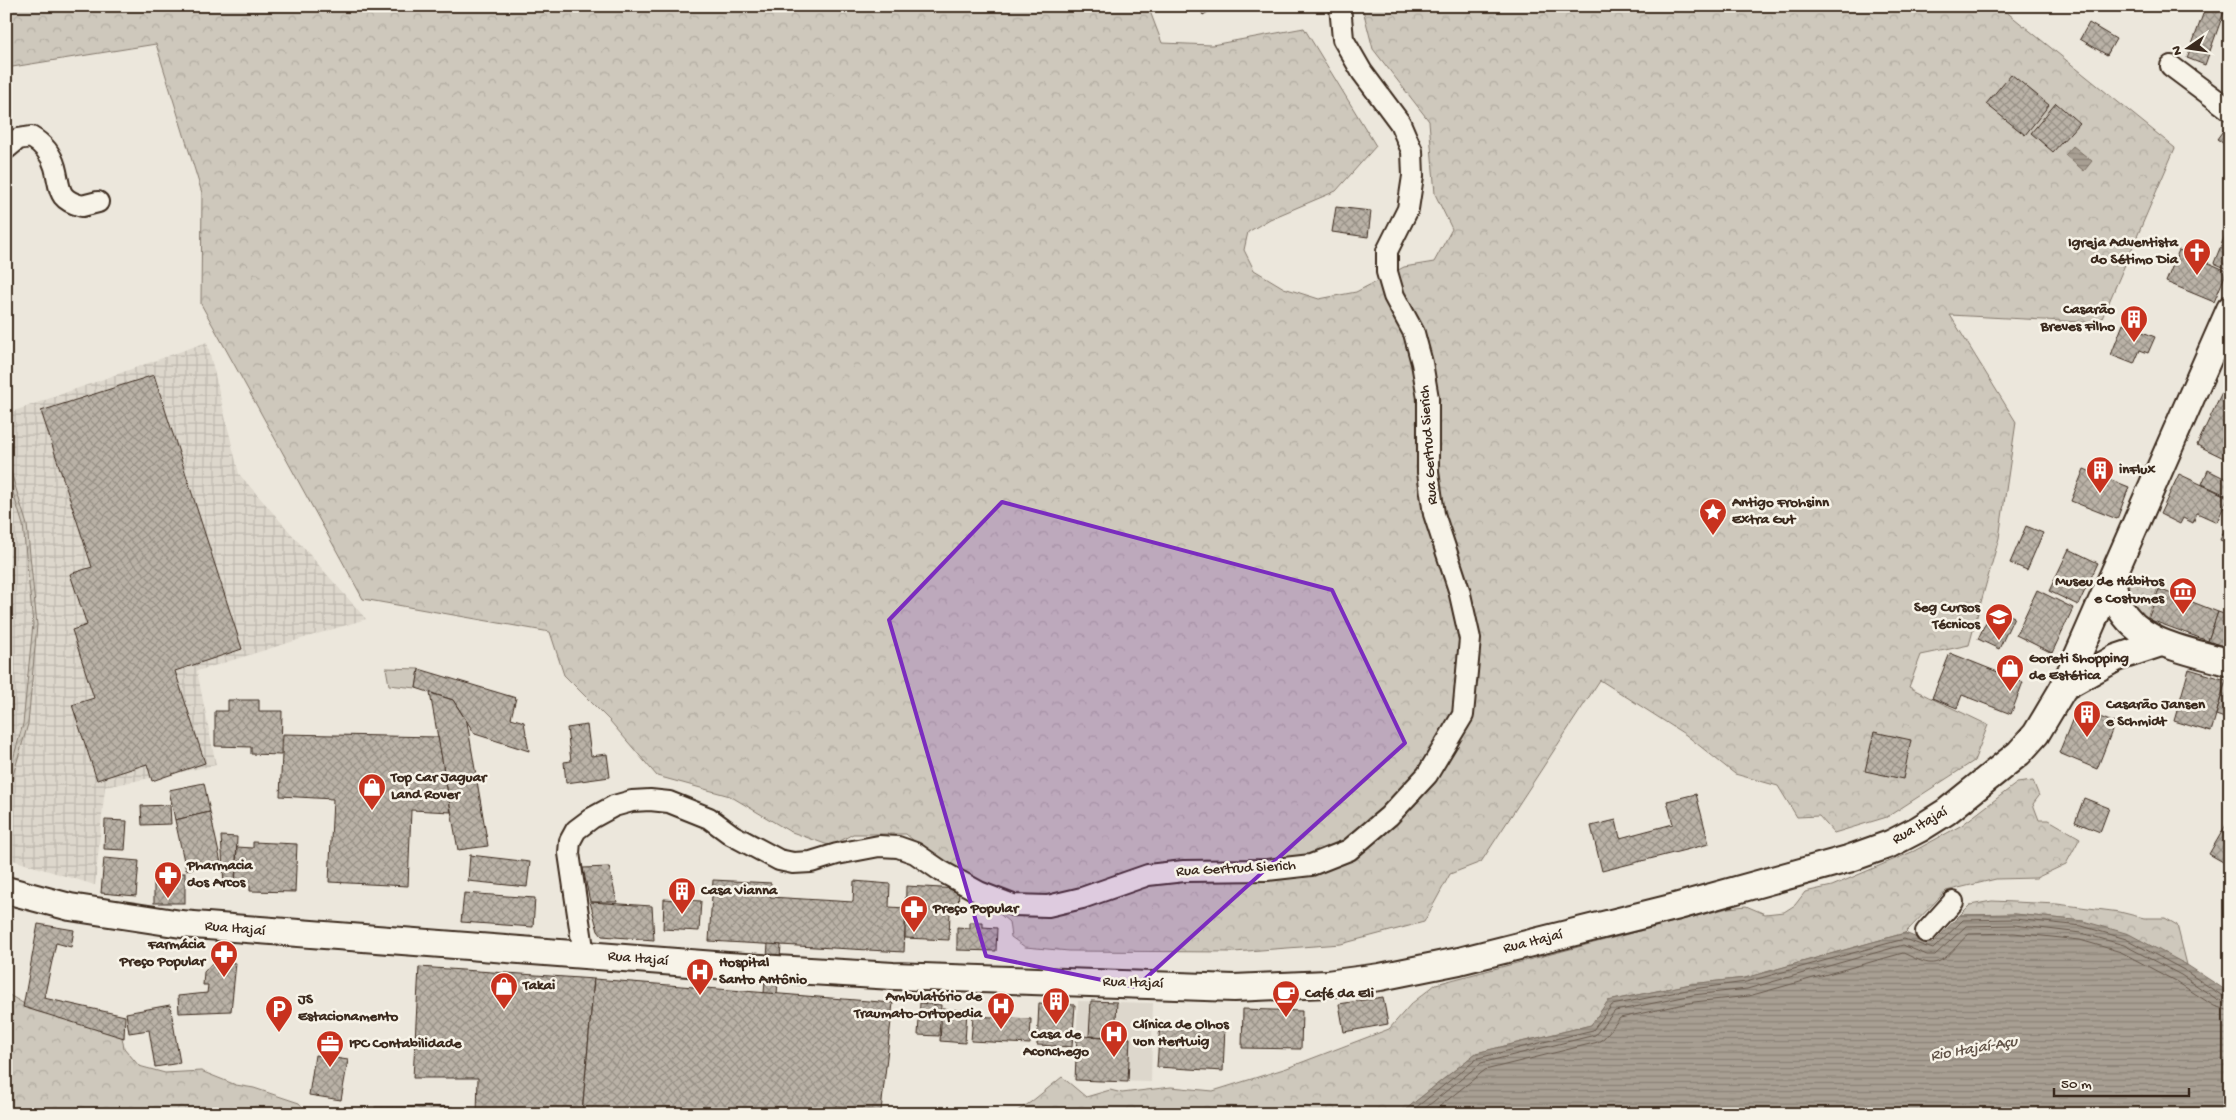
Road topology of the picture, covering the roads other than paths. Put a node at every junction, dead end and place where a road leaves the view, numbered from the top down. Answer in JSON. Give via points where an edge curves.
{"nodes":[{"id":1,"x":1340,"y":6,"type":"edge"},
{"id":2,"x":2171,"y":66,"type":"dead end"},
{"id":3,"x":2230,"y":110,"type":"edge"},
{"id":4,"x":6,"y":149,"type":"edge"},
{"id":5,"x":98,"y":202,"type":"dead end"},
{"id":6,"x":2228,"y":316,"type":"edge"},
{"id":7,"x":2112,"y":579,"type":"junction"},
{"id":8,"x":2161,"y":643,"type":"junction"},
{"id":9,"x":2230,"y":663,"type":"edge"},
{"id":10,"x":2064,"y":687,"type":"junction"},
{"id":11,"x":6,"y":890,"type":"edge"},
{"id":12,"x":1953,"y":902,"type":"dead end"},
{"id":13,"x":1926,"y":932,"type":"dead end"},
{"id":14,"x":584,"y":955,"type":"junction"}],
"edges":[{"from":1,"to":14,"type":"street","name":"Rua Gertrud Sierich","via":[[1343,38],[1362,72],[1400,123],[1412,151],[1413,176],[1408,209],[1387,252],[1386,272],[1394,296],[1414,333],[1422,363],[1428,398],[1428,472],[1434,514],[1459,590],[1470,639],[1463,715],[1427,775],[1389,816],[1349,850],[1311,865],[1148,875],[1048,906],[1013,904],[979,892],[916,854],[898,847],[879,846],[811,862],[779,860],[709,818],[669,802],[632,801],[592,818],[576,830],[570,841]]},
{"from":2,"to":3,"type":"street"},
{"from":4,"to":5,"type":"street","via":[[31,136],[49,154],[64,198],[82,206]]},
{"from":6,"to":7,"type":"main road","name":"Rua Itajaí"},
{"from":7,"to":8,"type":"main road","via":[[2118,604],[2130,622],[2144,635]]},
{"from":7,"to":10,"type":"main road","name":"Rua Itajaí"},
{"from":8,"to":9,"type":"main road"},
{"from":8,"to":10,"type":"main road","via":[[2116,658]]},
{"from":10,"to":14,"type":"main road","name":"Rua Itajaí","via":[[2036,734],[2019,753],[1946,812],[1890,844],[1848,859],[1675,907],[1459,961],[1380,977],[1327,984],[1234,988],[893,976]]},
{"from":11,"to":14,"type":"main road","name":"Rua Itajaí","via":[[78,908],[181,924]]},
{"from":12,"to":13,"type":"street"}]}
